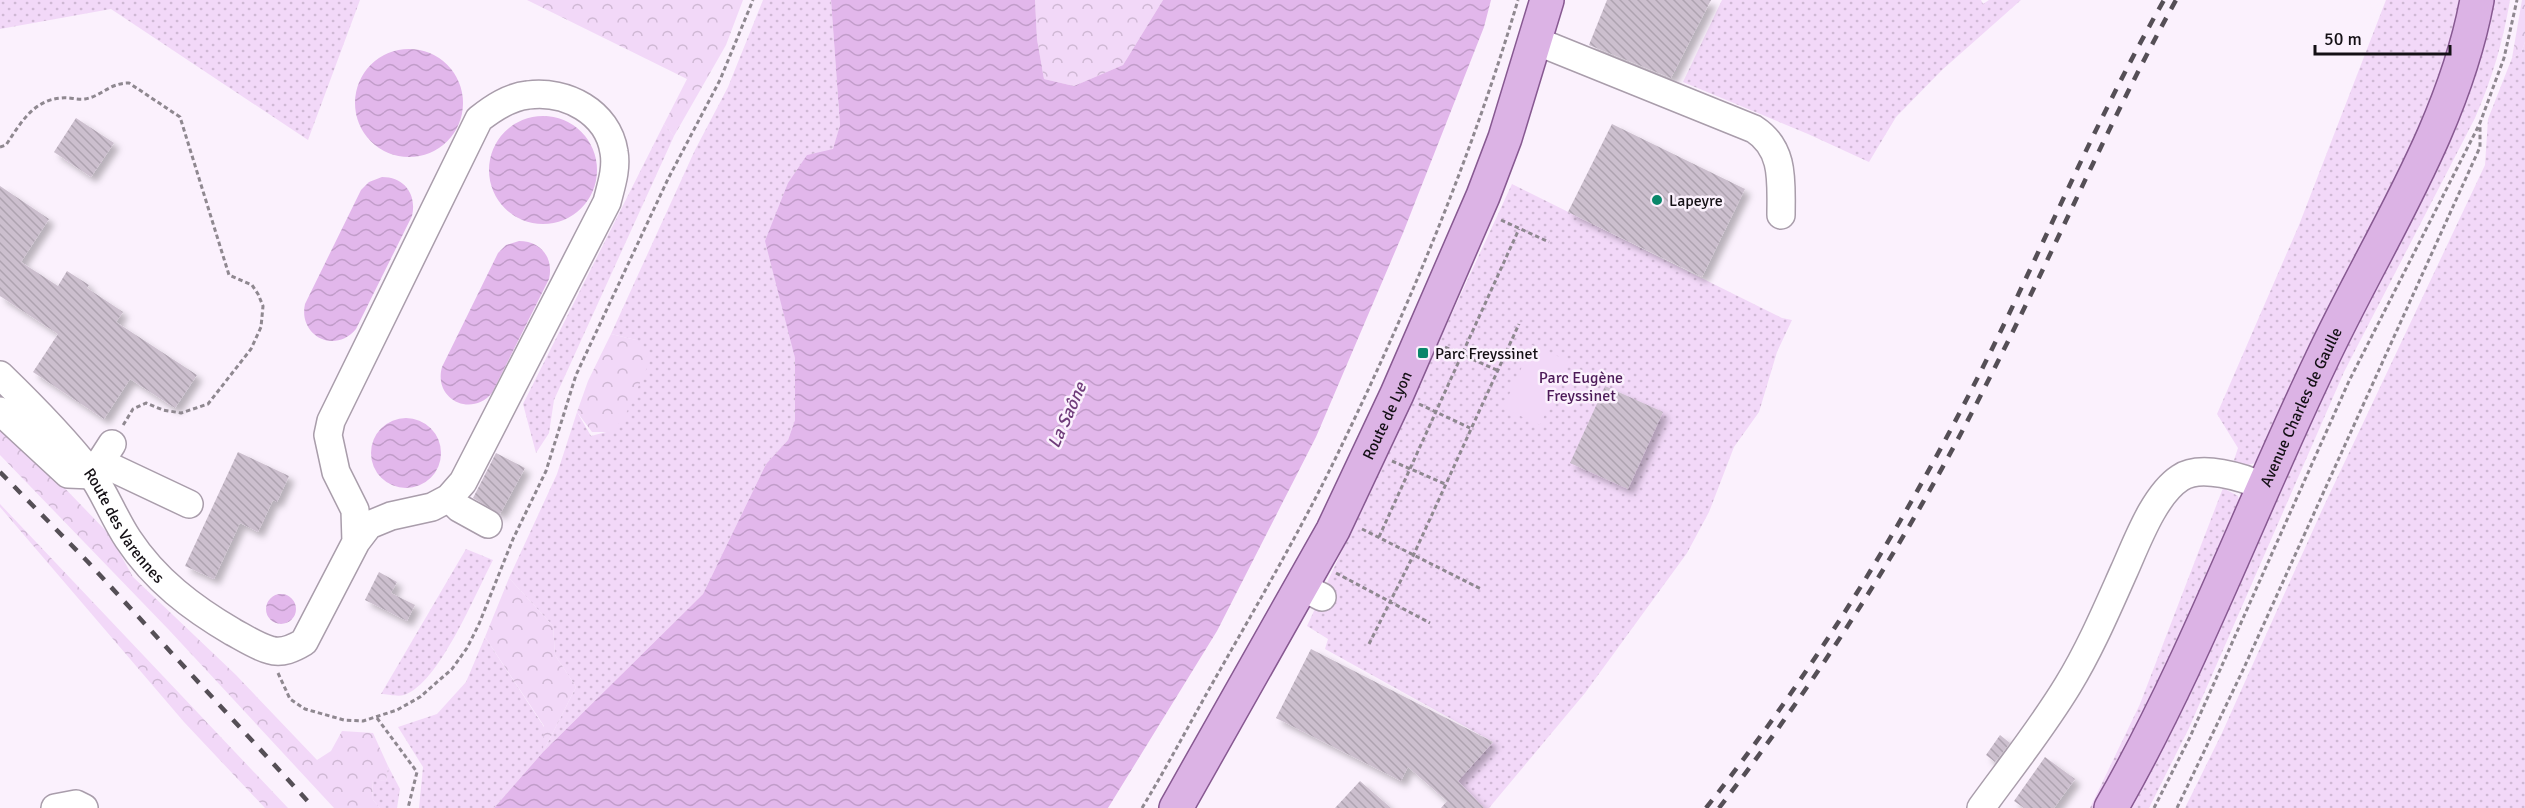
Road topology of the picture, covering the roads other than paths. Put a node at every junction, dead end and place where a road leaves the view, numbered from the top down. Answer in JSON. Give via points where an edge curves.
{"nodes":[{"id":1,"x":1547,"y":0,"type":"edge"},
{"id":2,"x":2476,"y":0,"type":"edge"},
{"id":3,"x":1536,"y":44,"type":"junction"},
{"id":4,"x":1781,"y":215,"type":"dead end"},
{"id":5,"x":0,"y":375,"type":"edge"},
{"id":6,"x":0,"y":411,"type":"edge"},
{"id":7,"x":101,"y":460,"type":"junction"},
{"id":8,"x":2264,"y":487,"type":"junction"},
{"id":9,"x":448,"y":498,"type":"junction"},
{"id":10,"x":189,"y":504,"type":"dead end"},
{"id":11,"x":488,"y":524,"type":"dead end"},
{"id":12,"x":356,"y":542,"type":"junction"},
{"id":13,"x":55,"y":808,"type":"edge"},
{"id":14,"x":84,"y":808,"type":"edge"},
{"id":15,"x":1176,"y":808,"type":"edge"},
{"id":16,"x":1981,"y":808,"type":"edge"},
{"id":17,"x":2111,"y":808,"type":"edge"}],
"edges":[{"from":1,"to":3,"type":"main road","name":"Route de Lyon"},
{"from":2,"to":8,"type":"main road","name":"Avenue Charles de Gaulle","via":[[2463,61],[2444,113],[2321,360]]},
{"from":3,"to":4,"type":"street","via":[[1754,129],[1775,151],[1780,172]]},
{"from":3,"to":15,"type":"main road","name":"Route de Lyon","via":[[1464,245],[1333,530],[1312,592]]},
{"from":5,"to":7,"type":"street","name":"Route des Varennes","via":[[64,440]]},
{"from":6,"to":7,"type":"street","via":[[68,474]]},
{"from":7,"to":10,"type":"street"},
{"from":7,"to":12,"type":"street","name":"Route des Varennes","via":[[128,539],[173,591],[203,614],[271,651],[290,650],[304,642]]},
{"from":8,"to":16,"type":"street","via":[[2249,479],[2199,471],[2181,477],[2167,492],[2149,516],[2068,686]]},
{"from":8,"to":17,"type":"main road","name":"Avenue Charles de Gaulle","via":[[2176,681]]},
{"from":9,"to":11,"type":"street"},
{"from":9,"to":12,"type":"street","via":[[432,507],[369,525]]},
{"from":9,"to":12,"type":"street","via":[[463,482],[607,202],[615,168],[608,131],[599,117],[586,108],[551,95],[527,94],[510,99],[479,119],[331,421],[328,435],[336,472],[355,510]]},
{"from":13,"to":14,"type":"street","via":[[76,804]]}]}
